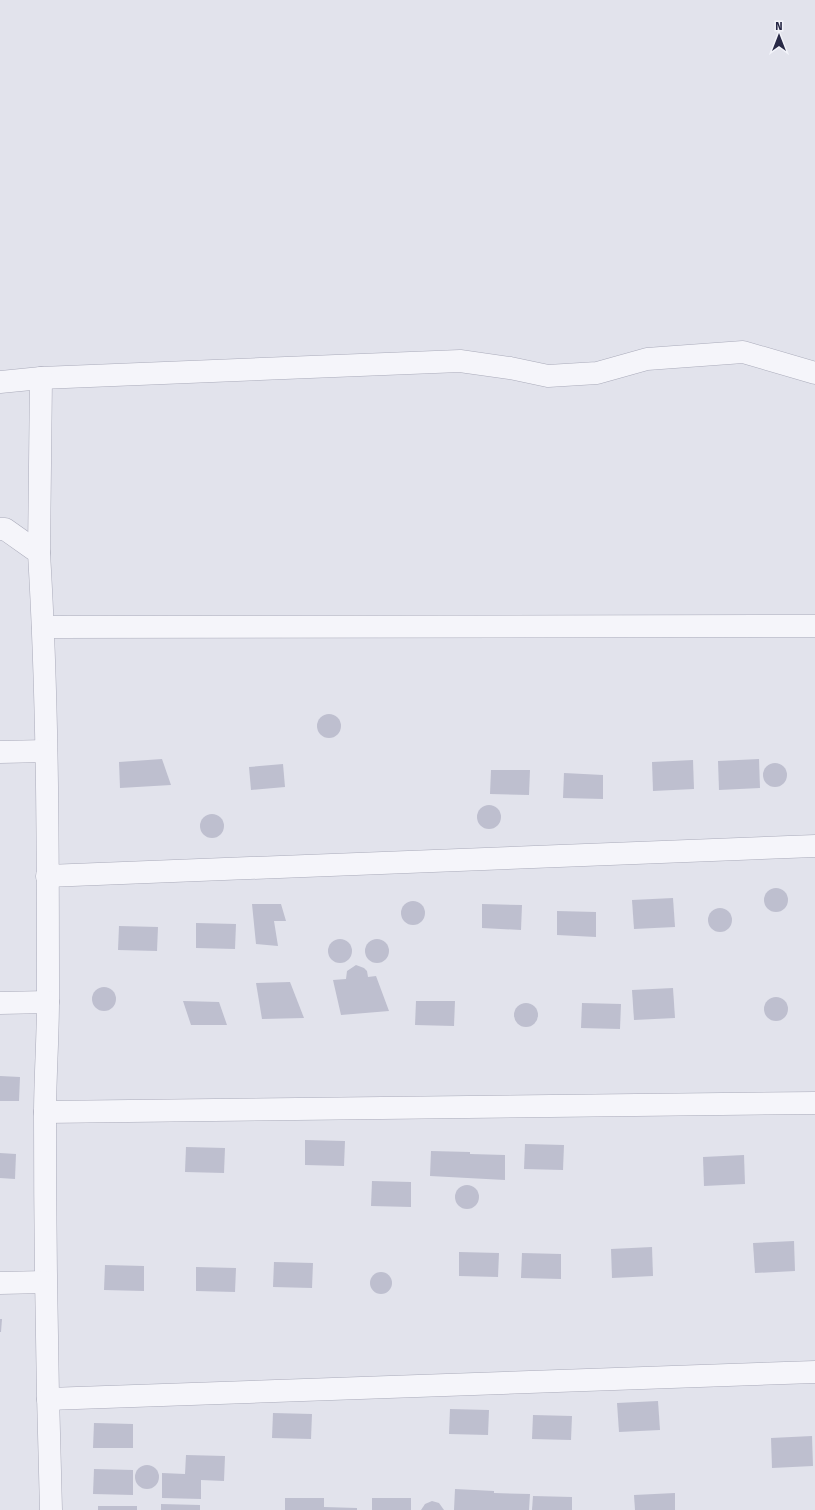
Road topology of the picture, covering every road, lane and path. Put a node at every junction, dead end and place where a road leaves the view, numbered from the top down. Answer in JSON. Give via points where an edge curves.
{"nodes":[{"id":1,"x":815,"y":373,"type":"edge"},
{"id":2,"x":41,"y":378,"type":"junction"},
{"id":3,"x":0,"y":382,"type":"edge"},
{"id":4,"x":0,"y":529,"type":"edge"},
{"id":5,"x":39,"y":553,"type":"junction"},
{"id":6,"x":815,"y":626,"type":"edge"},
{"id":7,"x":43,"y":627,"type":"junction"},
{"id":8,"x":46,"y":751,"type":"junction"},
{"id":9,"x":0,"y":752,"type":"edge"},
{"id":10,"x":815,"y":846,"type":"edge"},
{"id":11,"x":47,"y":876,"type":"junction"},
{"id":12,"x":48,"y":1002,"type":"junction"},
{"id":13,"x":0,"y":1003,"type":"edge"},
{"id":14,"x":815,"y":1103,"type":"edge"},
{"id":15,"x":45,"y":1112,"type":"junction"},
{"id":16,"x":45,"y":1282,"type":"junction"},
{"id":17,"x":0,"y":1283,"type":"edge"},
{"id":18,"x":815,"y":1372,"type":"edge"},
{"id":19,"x":48,"y":1399,"type":"junction"},
{"id":20,"x":51,"y":1510,"type":"edge"}],
"edges":[{"from":1,"to":2,"type":"street","via":[[743,352],[647,359],[597,374],[548,376],[460,361]]},
{"from":2,"to":3,"type":"street"},
{"from":2,"to":5,"type":"street"},
{"from":4,"to":5,"type":"street","via":[[5,529]]},
{"from":5,"to":7,"type":"street"},
{"from":6,"to":7,"type":"street"},
{"from":7,"to":8,"type":"street"},
{"from":8,"to":9,"type":"street"},
{"from":8,"to":11,"type":"street"},
{"from":10,"to":11,"type":"street"},
{"from":11,"to":12,"type":"street"},
{"from":12,"to":13,"type":"street"},
{"from":12,"to":15,"type":"street"},
{"from":14,"to":15,"type":"street"},
{"from":15,"to":16,"type":"street"},
{"from":16,"to":17,"type":"street"},
{"from":16,"to":19,"type":"street"},
{"from":18,"to":19,"type":"street"},
{"from":19,"to":20,"type":"street"}]}
